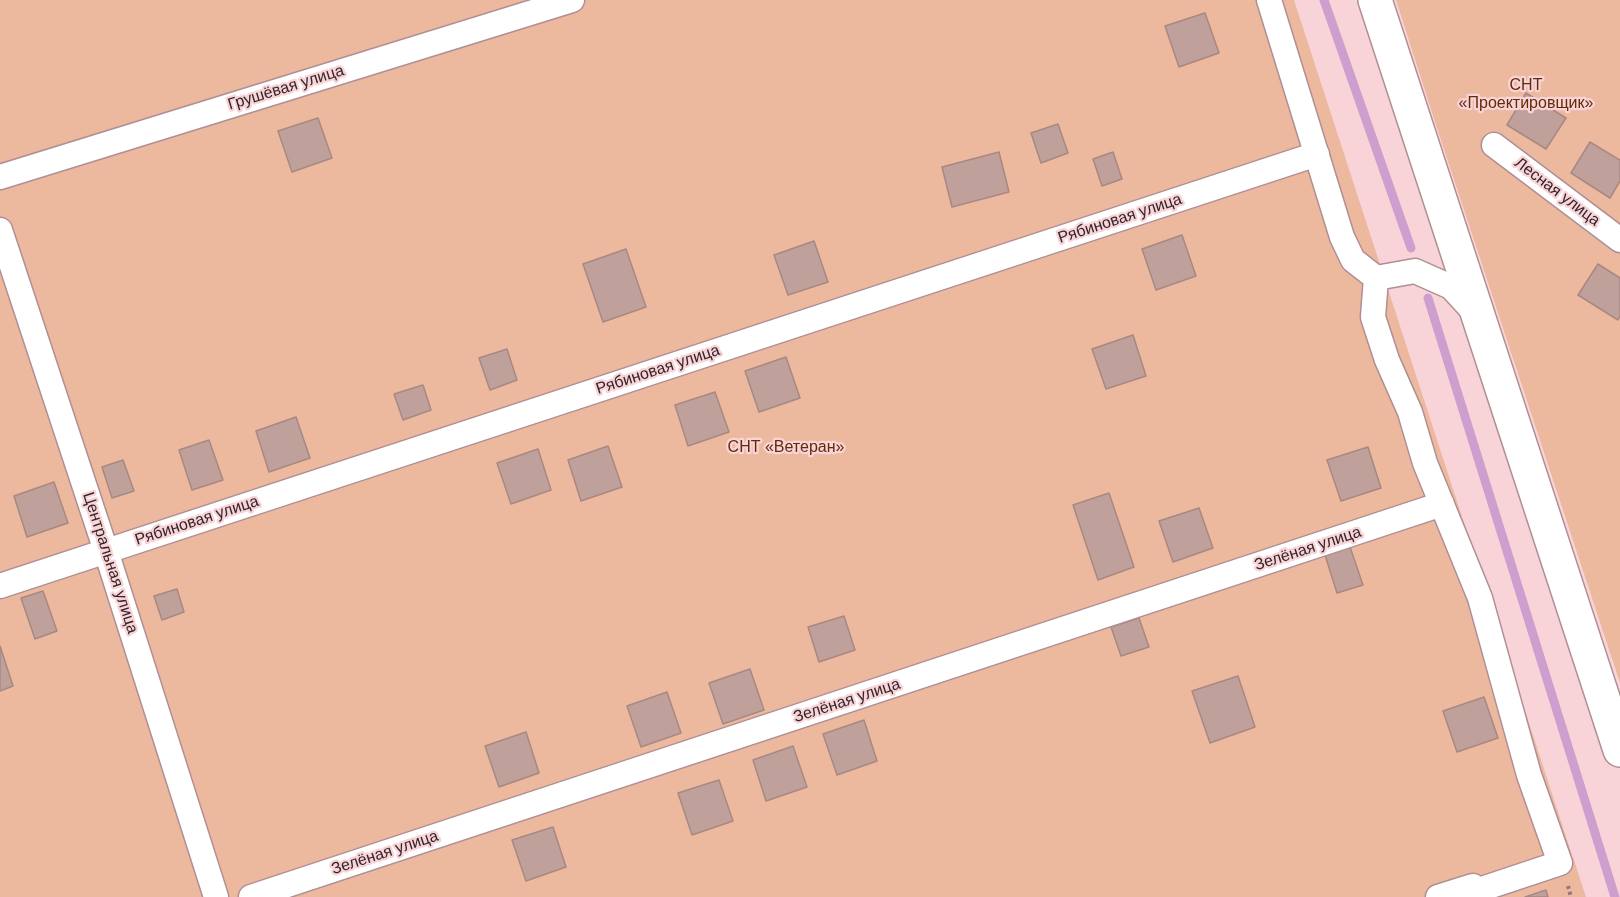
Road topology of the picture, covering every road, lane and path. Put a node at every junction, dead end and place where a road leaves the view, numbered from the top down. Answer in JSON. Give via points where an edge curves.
{"nodes":[{"id":1,"x":572,"y":0,"type":"edge"},
{"id":2,"x":1269,"y":0,"type":"edge"},
{"id":3,"x":1375,"y":0,"type":"edge"},
{"id":4,"x":1494,"y":145,"type":"dead end"},
{"id":5,"x":1317,"y":154,"type":"junction"},
{"id":6,"x":0,"y":177,"type":"edge"},
{"id":7,"x":0,"y":230,"type":"edge"},
{"id":8,"x":1620,"y":240,"type":"edge"},
{"id":9,"x":1376,"y":278,"type":"junction"},
{"id":10,"x":1479,"y":317,"type":"junction"},
{"id":11,"x":1442,"y":504,"type":"junction"},
{"id":12,"x":106,"y":551,"type":"junction"},
{"id":13,"x":0,"y":586,"type":"edge"},
{"id":14,"x":1620,"y":750,"type":"edge"},
{"id":15,"x":1559,"y":860,"type":"junction"},
{"id":16,"x":216,"y":897,"type":"edge"},
{"id":17,"x":251,"y":897,"type":"edge"},
{"id":18,"x":1438,"y":897,"type":"edge"},
{"id":19,"x":1458,"y":897,"type":"edge"}],
"edges":[{"from":1,"to":6,"type":"street","name":"Грушёвая улица"},
{"from":2,"to":5,"type":"street"},
{"from":3,"to":10,"type":"street"},
{"from":4,"to":8,"type":"street","name":"Лесная улица"},
{"from":5,"to":9,"type":"street","via":[[1342,237],[1353,260]]},
{"from":5,"to":12,"type":"street","name":"Рябиновая улица"},
{"from":7,"to":12,"type":"street","name":"Центральная улица"},
{"from":9,"to":10,"type":"street","via":[[1415,271],[1451,287]]},
{"from":9,"to":11,"type":"street","via":[[1373,317]]},
{"from":10,"to":14,"type":"street"},
{"from":11,"to":15,"type":"street","via":[[1480,598],[1529,775]]},
{"from":11,"to":17,"type":"street","name":"Зелёная улица"},
{"from":12,"to":13,"type":"street","name":"Рябиновая улица"},
{"from":12,"to":16,"type":"street","name":"Центральная улица"},
{"from":15,"to":18,"type":"street"},
{"from":15,"to":19,"type":"street"}]}
